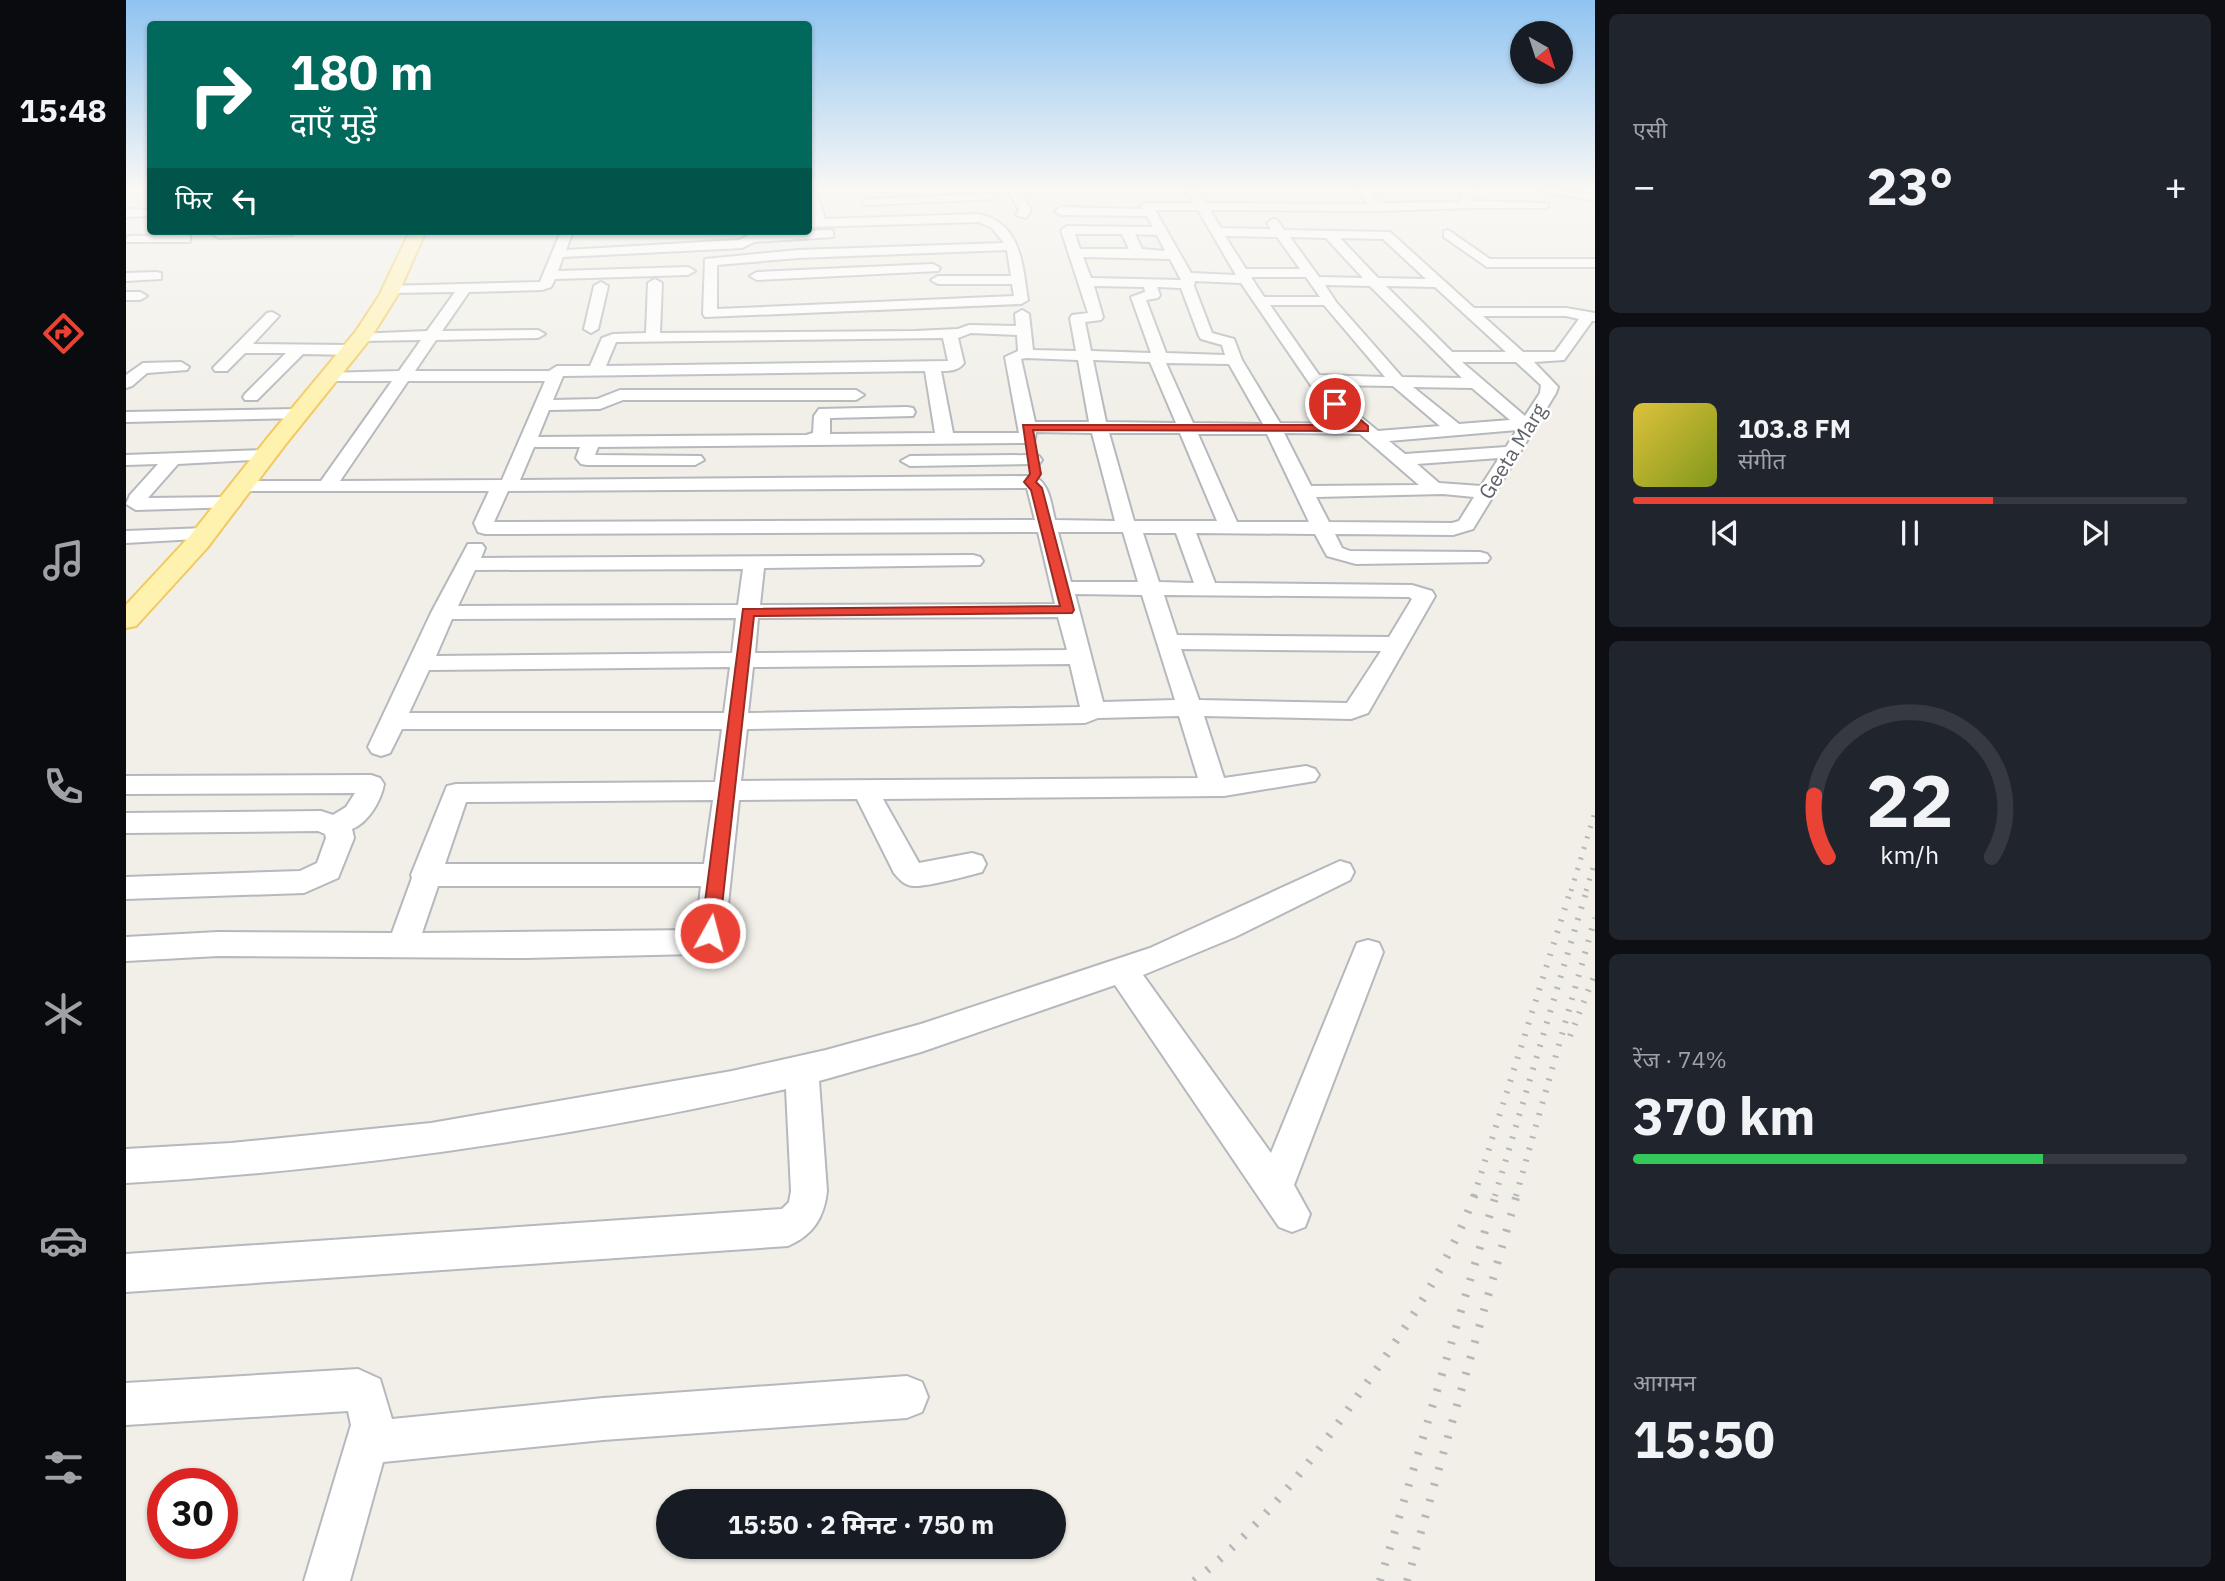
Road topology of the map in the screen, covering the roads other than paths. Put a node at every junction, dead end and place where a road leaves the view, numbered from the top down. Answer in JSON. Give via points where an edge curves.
{"nodes":[{"id":1,"x":403,"y":264,"type":"edge"},
{"id":2,"x":553,"y":264,"type":"edge"},
{"id":3,"x":709,"y":264,"type":"edge"},
{"id":4,"x":931,"y":264,"type":"edge"},
{"id":5,"x":1015,"y":264,"type":"edge"},
{"id":6,"x":1078,"y":264,"type":"edge"},
{"id":7,"x":1178,"y":264,"type":"edge"},
{"id":8,"x":1237,"y":264,"type":"edge"},
{"id":9,"x":1304,"y":264,"type":"edge"},
{"id":10,"x":1357,"y":264,"type":"edge"},
{"id":11,"x":1418,"y":264,"type":"edge"},
{"id":12,"x":688,"y":271,"type":"dead end"},
{"id":13,"x":936,"y":274,"type":"junction"},
{"id":14,"x":156,"y":276,"type":"dead end"},
{"id":15,"x":1244,"y":276,"type":"junction"},
{"id":16,"x":126,"y":277,"type":"edge"},
{"id":17,"x":656,"y":277,"type":"junction"},
{"id":18,"x":742,"y":277,"type":"dead end"},
{"id":19,"x":1314,"y":277,"type":"junction"},
{"id":20,"x":1018,"y":280,"type":"junction"},
{"id":21,"x":1186,"y":281,"type":"junction"},
{"id":22,"x":1086,"y":282,"type":"junction"},
{"id":23,"x":1373,"y":282,"type":"junction"},
{"id":24,"x":825,"y":283,"type":"junction"},
{"id":25,"x":1440,"y":283,"type":"junction"},
{"id":26,"x":601,"y":286,"type":"junction"},
{"id":27,"x":545,"y":287,"type":"junction"},
{"id":28,"x":465,"y":288,"type":"junction"},
{"id":29,"x":391,"y":289,"type":"junction"},
{"id":30,"x":1144,"y":290,"type":"junction"},
{"id":31,"x":762,"y":294,"type":"junction"},
{"id":32,"x":455,"y":301,"type":"junction"},
{"id":33,"x":1020,"y":301,"type":"junction"},
{"id":34,"x":1261,"y":301,"type":"junction"},
{"id":35,"x":950,"y":302,"type":"junction"},
{"id":36,"x":1329,"y":302,"type":"junction"},
{"id":37,"x":888,"y":306,"type":"junction"},
{"id":38,"x":832,"y":309,"type":"junction"},
{"id":39,"x":1471,"y":312,"type":"junction"},
{"id":40,"x":272,"y":316,"type":"dead end"},
{"id":41,"x":1592,"y":316,"type":"edge"},
{"id":42,"x":591,"y":329,"type":"dead end"},
{"id":43,"x":1024,"y":331,"type":"junction"},
{"id":44,"x":653,"y":333,"type":"dead end"},
{"id":45,"x":538,"y":334,"type":"dead end"},
{"id":46,"x":950,"y":334,"type":"junction"},
{"id":47,"x":898,"y":336,"type":"junction"},
{"id":48,"x":429,"y":337,"type":"junction"},
{"id":49,"x":835,"y":337,"type":"junction"},
{"id":50,"x":767,"y":338,"type":"junction"},
{"id":51,"x":356,"y":343,"type":"junction"},
{"id":52,"x":242,"y":348,"type":"junction"},
{"id":53,"x":299,"y":349,"type":"junction"},
{"id":54,"x":1027,"y":353,"type":"junction"},
{"id":55,"x":1083,"y":356,"type":"junction"},
{"id":56,"x":1158,"y":357,"type":"junction"},
{"id":57,"x":1448,"y":357,"type":"junction"},
{"id":58,"x":1520,"y":357,"type":"junction"},
{"id":59,"x":1234,"y":360,"type":"junction"},
{"id":60,"x":932,"y":366,"type":"junction"},
{"id":61,"x":181,"y":367,"type":"dead end"},
{"id":62,"x":221,"y":368,"type":"dead end"},
{"id":63,"x":597,"y":369,"type":"junction"},
{"id":64,"x":330,"y":376,"type":"junction"},
{"id":65,"x":403,"y":376,"type":"junction"},
{"id":66,"x":553,"y":376,"type":"junction"},
{"id":67,"x":1315,"y":380,"type":"junction"},
{"id":68,"x":126,"y":383,"type":"edge"},
{"id":69,"x":1398,"y":383,"type":"junction"},
{"id":70,"x":1475,"y":383,"type":"junction"},
{"id":71,"x":874,"y":394,"type":"dead end"},
{"id":72,"x":251,"y":397,"type":"dead end"},
{"id":73,"x":541,"y":405,"type":"junction"},
{"id":74,"x":820,"y":408,"type":"junction"},
{"id":75,"x":627,"y":412,"type":"dead end"},
{"id":76,"x":907,"y":412,"type":"dead end"},
{"id":77,"x":298,"y":414,"type":"junction"},
{"id":78,"x":227,"y":415,"type":"junction"},
{"id":79,"x":126,"y":417,"type":"edge"},
{"id":80,"x":589,"y":422,"type":"dead end"},
{"id":81,"x":1525,"y":425,"type":"junction"},
{"id":82,"x":1099,"y":427,"type":"junction"},
{"id":83,"x":1187,"y":427,"type":"junction"},
{"id":84,"x":1275,"y":429,"type":"junction"},
{"id":85,"x":1455,"y":430,"type":"junction"},
{"id":86,"x":1027,"y":432,"type":"junction"},
{"id":87,"x":1369,"y":433,"type":"junction"},
{"id":88,"x":945,"y":439,"type":"junction"},
{"id":89,"x":527,"y":442,"type":"junction"},
{"id":90,"x":591,"y":442,"type":"junction"},
{"id":91,"x":1510,"y":452,"type":"junction"},
{"id":92,"x":265,"y":455,"type":"junction"},
{"id":93,"x":819,"y":457,"type":"junction"},
{"id":94,"x":182,"y":458,"type":"junction"},
{"id":95,"x":126,"y":460,"type":"edge"},
{"id":96,"x":695,"y":460,"type":"dead end"},
{"id":97,"x":1033,"y":460,"type":"junction"},
{"id":98,"x":1401,"y":460,"type":"junction"},
{"id":99,"x":910,"y":461,"type":"dead end"},
{"id":100,"x":1029,"y":482,"type":"junction"},
{"id":101,"x":763,"y":484,"type":"junction"},
{"id":102,"x":505,"y":485,"type":"junction"},
{"id":103,"x":327,"y":486,"type":"junction"},
{"id":104,"x":1438,"y":490,"type":"junction"},
{"id":105,"x":1304,"y":492,"type":"junction"},
{"id":106,"x":1485,"y":492,"type":"junction"},
{"id":107,"x":237,"y":495,"type":"junction"},
{"id":108,"x":759,"y":526,"type":"junction"},
{"id":109,"x":1045,"y":526,"type":"junction"},
{"id":110,"x":1128,"y":527,"type":"junction"},
{"id":111,"x":1184,"y":527,"type":"junction"},
{"id":112,"x":485,"y":528,"type":"junction"},
{"id":113,"x":1230,"y":528,"type":"junction"},
{"id":114,"x":1322,"y":528,"type":"junction"},
{"id":115,"x":205,"y":534,"type":"junction"},
{"id":116,"x":126,"y":537,"type":"edge"},
{"id":117,"x":1480,"y":558,"type":"dead end"},
{"id":118,"x":973,"y":561,"type":"dead end"},
{"id":119,"x":754,"y":563,"type":"junction"},
{"id":120,"x":467,"y":564,"type":"junction"},
{"id":121,"x":1150,"y":590,"type":"junction"},
{"id":122,"x":1208,"y":590,"type":"junction"},
{"id":123,"x":1065,"y":599,"type":"junction"},
{"id":124,"x":748,"y":612,"type":"junction"},
{"id":125,"x":442,"y":613,"type":"junction"},
{"id":126,"x":126,"y":620,"type":"edge"},
{"id":127,"x":1168,"y":642,"type":"junction"},
{"id":128,"x":1397,"y":644,"type":"junction"},
{"id":129,"x":1079,"y":657,"type":"junction"},
{"id":130,"x":742,"y":661,"type":"junction"},
{"id":131,"x":419,"y":663,"type":"junction"},
{"id":132,"x":1191,"y":708,"type":"junction"},
{"id":133,"x":1093,"y":710,"type":"junction"},
{"id":134,"x":737,"y":720,"type":"junction"},
{"id":135,"x":393,"y":721,"type":"junction"},
{"id":136,"x":382,"y":747,"type":"dead end"},
{"id":137,"x":1306,"y":775,"type":"dead end"},
{"id":138,"x":126,"y":785,"type":"edge"},
{"id":139,"x":1213,"y":786,"type":"junction"},
{"id":140,"x":864,"y":788,"type":"junction"},
{"id":141,"x":729,"y":789,"type":"junction"},
{"id":142,"x":126,"y":823,"type":"edge"},
{"id":143,"x":333,"y":825,"type":"junction"},
{"id":144,"x":972,"y":864,"type":"dead end"},
{"id":145,"x":1339,"y":872,"type":"dead end"},
{"id":146,"x":425,"y":875,"type":"junction"},
{"id":147,"x":718,"y":875,"type":"junction"},
{"id":148,"x":126,"y":888,"type":"edge"},
{"id":149,"x":402,"y":945,"type":"junction"},
{"id":150,"x":126,"y":949,"type":"edge"},
{"id":151,"x":1368,"y":952,"type":"dead end"},
{"id":152,"x":1122,"y":970,"type":"junction"},
{"id":153,"x":802,"y":1071,"type":"junction"},
{"id":154,"x":126,"y":1166,"type":"edge"},
{"id":155,"x":126,"y":1273,"type":"edge"},
{"id":156,"x":907,"y":1397,"type":"dead end"},
{"id":157,"x":126,"y":1404,"type":"edge"},
{"id":158,"x":371,"y":1428,"type":"junction"},
{"id":159,"x":327,"y":1581,"type":"edge"}],
"edges":[{"from":1,"to":29,"type":"main road"},
{"from":2,"to":27,"type":"street"},
{"from":3,"to":31,"type":"street","via":[[710,314]]},
{"from":4,"to":13,"type":"street"},
{"from":5,"to":20,"type":"street"},
{"from":6,"to":22,"type":"street"},
{"from":7,"to":21,"type":"street"},
{"from":8,"to":15,"type":"street"},
{"from":9,"to":19,"type":"street"},
{"from":10,"to":23,"type":"street"},
{"from":11,"to":25,"type":"street","name":"Geeta Marg"},
{"from":12,"to":17,"type":"street"},
{"from":13,"to":20,"type":"street"},
{"from":13,"to":24,"type":"street"},
{"from":13,"to":35,"type":"street"},
{"from":14,"to":16,"type":"street"},
{"from":15,"to":19,"type":"street"},
{"from":15,"to":21,"type":"street"},
{"from":15,"to":34,"type":"street"},
{"from":17,"to":26,"type":"street"},
{"from":17,"to":27,"type":"street"},
{"from":17,"to":44,"type":"street"},
{"from":18,"to":31,"type":"street"},
{"from":19,"to":23,"type":"street"},
{"from":19,"to":36,"type":"street"},
{"from":20,"to":33,"type":"street"},
{"from":21,"to":30,"type":"street"},
{"from":21,"to":59,"type":"street","via":[[1206,336],[1228,342]]},
{"from":22,"to":30,"type":"street","via":[[1115,282]]},
{"from":22,"to":55,"type":"street","via":[[1096,317],[1077,318]]},
{"from":23,"to":25,"type":"street"},
{"from":23,"to":57,"type":"street"},
{"from":24,"to":31,"type":"street"},
{"from":24,"to":38,"type":"street"},
{"from":25,"to":39,"type":"street","name":"Geeta Marg"},
{"from":26,"to":27,"type":"street"},
{"from":26,"to":42,"type":"street"},
{"from":27,"to":28,"type":"street"},
{"from":27,"to":32,"type":"street"},
{"from":28,"to":29,"type":"street"},
{"from":28,"to":32,"type":"street"},
{"from":29,"to":51,"type":"main road"},
{"from":30,"to":56,"type":"street"},
{"from":31,"to":38,"type":"street"},
{"from":31,"to":50,"type":"street"},
{"from":32,"to":48,"type":"street"},
{"from":33,"to":35,"type":"street"},
{"from":33,"to":43,"type":"street"},
{"from":34,"to":36,"type":"street"},
{"from":34,"to":67,"type":"street"},
{"from":35,"to":37,"type":"street"},
{"from":36,"to":69,"type":"street"},
{"from":37,"to":38,"type":"street"},
{"from":37,"to":47,"type":"street"},
{"from":38,"to":49,"type":"street"},
{"from":39,"to":41,"type":"street"},
{"from":39,"to":58,"type":"street","name":"Geeta Marg"},
{"from":40,"to":52,"type":"street"},
{"from":41,"to":58,"type":"street","via":[[1559,356]]},
{"from":43,"to":46,"type":"street","via":[[969,329]]},
{"from":43,"to":54,"type":"street"},
{"from":45,"to":48,"type":"street"},
{"from":46,"to":47,"type":"street"},
{"from":46,"to":60,"type":"street","via":[[956,363]]},
{"from":47,"to":49,"type":"street"},
{"from":48,"to":51,"type":"street"},
{"from":48,"to":65,"type":"street"},
{"from":49,"to":50,"type":"street"},
{"from":50,"to":63,"type":"street","via":[[613,338],[607,341]]},
{"from":51,"to":53,"type":"street"},
{"from":51,"to":64,"type":"main road"},
{"from":52,"to":53,"type":"street"},
{"from":52,"to":62,"type":"street"},
{"from":53,"to":72,"type":"street"},
{"from":54,"to":55,"type":"street"},
{"from":54,"to":86,"type":"street","via":[[1013,357]]},
{"from":55,"to":56,"type":"street"},
{"from":55,"to":82,"type":"street"},
{"from":56,"to":59,"type":"street"},
{"from":56,"to":83,"type":"street"},
{"from":57,"to":58,"type":"street"},
{"from":57,"to":70,"type":"street"},
{"from":58,"to":81,"type":"street","name":"Geeta Marg","via":[[1550,387]]},
{"from":59,"to":84,"type":"street"},
{"from":60,"to":63,"type":"street"},
{"from":60,"to":88,"type":"street"},
{"from":61,"to":68,"type":"street","via":[[143,368]]},
{"from":63,"to":66,"type":"street","via":[[558,370]]},
{"from":64,"to":65,"type":"street"},
{"from":64,"to":77,"type":"main road"},
{"from":65,"to":66,"type":"street"},
{"from":65,"to":103,"type":"street"},
{"from":66,"to":73,"type":"street"},
{"from":67,"to":69,"type":"street"},
{"from":67,"to":87,"type":"street","via":[[1327,397]]},
{"from":69,"to":70,"type":"street"},
{"from":69,"to":85,"type":"street"},
{"from":70,"to":81,"type":"street"},
{"from":71,"to":74,"type":"street"},
{"from":73,"to":74,"type":"street","via":[[600,404],[620,396]]},
{"from":73,"to":89,"type":"street"},
{"from":74,"to":76,"type":"street"},
{"from":74,"to":93,"type":"street"},
{"from":75,"to":80,"type":"street","via":[[597,412]]},
{"from":77,"to":78,"type":"street"},
{"from":77,"to":92,"type":"main road"},
{"from":78,"to":79,"type":"street"},
{"from":78,"to":94,"type":"street"},
{"from":81,"to":85,"type":"street"},
{"from":81,"to":91,"type":"street","name":"Geeta Marg"},
{"from":82,"to":83,"type":"street"},
{"from":82,"to":86,"type":"street"},
{"from":82,"to":110,"type":"street"},
{"from":83,"to":84,"type":"street"},
{"from":83,"to":113,"type":"street"},
{"from":84,"to":87,"type":"street"},
{"from":84,"to":105,"type":"street"},
{"from":85,"to":87,"type":"street"},
{"from":86,"to":88,"type":"street"},
{"from":86,"to":97,"type":"street"},
{"from":87,"to":98,"type":"street"},
{"from":88,"to":93,"type":"street"},
{"from":89,"to":90,"type":"street"},
{"from":89,"to":102,"type":"street"},
{"from":90,"to":93,"type":"street"},
{"from":90,"to":96,"type":"street","via":[[587,460]]},
{"from":91,"to":98,"type":"street"},
{"from":91,"to":106,"type":"street","name":"Geeta Marg"},
{"from":92,"to":94,"type":"street"},
{"from":92,"to":107,"type":"main road"},
{"from":93,"to":100,"type":"street"},
{"from":93,"to":101,"type":"street"},
{"from":94,"to":95,"type":"street"},
{"from":94,"to":107,"type":"street","via":[[136,504]]},
{"from":97,"to":99,"type":"street"},
{"from":97,"to":100,"type":"street","via":[[1035,478]]},
{"from":98,"to":104,"type":"street"},
{"from":100,"to":109,"type":"street","via":[[1035,485]]},
{"from":101,"to":102,"type":"street"},
{"from":101,"to":108,"type":"street"},
{"from":102,"to":103,"type":"street"},
{"from":102,"to":112,"type":"street"},
{"from":103,"to":107,"type":"street"},
{"from":104,"to":105,"type":"street"},
{"from":104,"to":106,"type":"street"},
{"from":105,"to":114,"type":"street"},
{"from":106,"to":114,"type":"street","name":"Geeta Marg","via":[[1462,528]]},
{"from":107,"to":115,"type":"main road"},
{"from":108,"to":109,"type":"street"},
{"from":108,"to":112,"type":"street"},
{"from":109,"to":110,"type":"street"},
{"from":109,"to":123,"type":"street"},
{"from":110,"to":111,"type":"street"},
{"from":110,"to":121,"type":"street"},
{"from":111,"to":113,"type":"street"},
{"from":111,"to":122,"type":"street"},
{"from":112,"to":120,"type":"street"},
{"from":113,"to":114,"type":"street"},
{"from":114,"to":117,"type":"street","via":[[1334,552],[1346,557]]},
{"from":115,"to":116,"type":"street"},
{"from":115,"to":126,"type":"main road"},
{"from":118,"to":119,"type":"street"},
{"from":119,"to":120,"type":"street"},
{"from":119,"to":124,"type":"street"},
{"from":120,"to":125,"type":"street"},
{"from":121,"to":122,"type":"street"},
{"from":121,"to":123,"type":"street"},
{"from":121,"to":127,"type":"street"},
{"from":122,"to":128,"type":"street","via":[[1422,593],[1422,603]]},
{"from":123,"to":124,"type":"street"},
{"from":123,"to":129,"type":"street"},
{"from":124,"to":125,"type":"street"},
{"from":124,"to":130,"type":"street"},
{"from":125,"to":131,"type":"street"},
{"from":127,"to":128,"type":"street"},
{"from":127,"to":132,"type":"street"},
{"from":128,"to":132,"type":"street","via":[[1359,707],[1352,711]]},
{"from":129,"to":130,"type":"street"},
{"from":129,"to":133,"type":"street"},
{"from":130,"to":131,"type":"street"},
{"from":130,"to":134,"type":"street"},
{"from":131,"to":135,"type":"street"},
{"from":132,"to":133,"type":"street"},
{"from":132,"to":139,"type":"street"},
{"from":133,"to":134,"type":"street","via":[[1085,715]]},
{"from":134,"to":135,"type":"street"},
{"from":134,"to":141,"type":"street"},
{"from":135,"to":136,"type":"street"},
{"from":137,"to":139,"type":"street"},
{"from":138,"to":143,"type":"street","via":[[371,784],[358,815]]},
{"from":139,"to":140,"type":"street"},
{"from":140,"to":141,"type":"street"},
{"from":140,"to":144,"type":"street","via":[[909,872],[922,875]]},
{"from":141,"to":146,"type":"street","via":[[455,793]]},
{"from":141,"to":147,"type":"street"},
{"from":142,"to":143,"type":"street","via":[[321,821]]},
{"from":143,"to":148,"type":"street","via":[[340,838],[328,870],[304,882]]},
{"from":145,"to":152,"type":"street","via":[[1224,929]]},
{"from":146,"to":147,"type":"street"},
{"from":146,"to":149,"type":"street"},
{"from":147,"to":149,"type":"street","via":[[710,933],[696,942]]},
{"from":149,"to":150,"type":"street","via":[[218,944]]},
{"from":151,"to":152,"type":"street","via":[[1283,1202]]},
{"from":152,"to":153,"type":"street","via":[[921,1038]]},
{"from":153,"to":154,"type":"street","via":[[431,1139]]},
{"from":153,"to":155,"type":"street","via":[[809,1191],[807,1209],[800,1221],[788,1227]]},
{"from":156,"to":158,"type":"street","via":[[603,1419],[383,1441],[375,1438]]},
{"from":157,"to":158,"type":"street","via":[[358,1390],[365,1394]]},
{"from":158,"to":159,"type":"street"}]}
